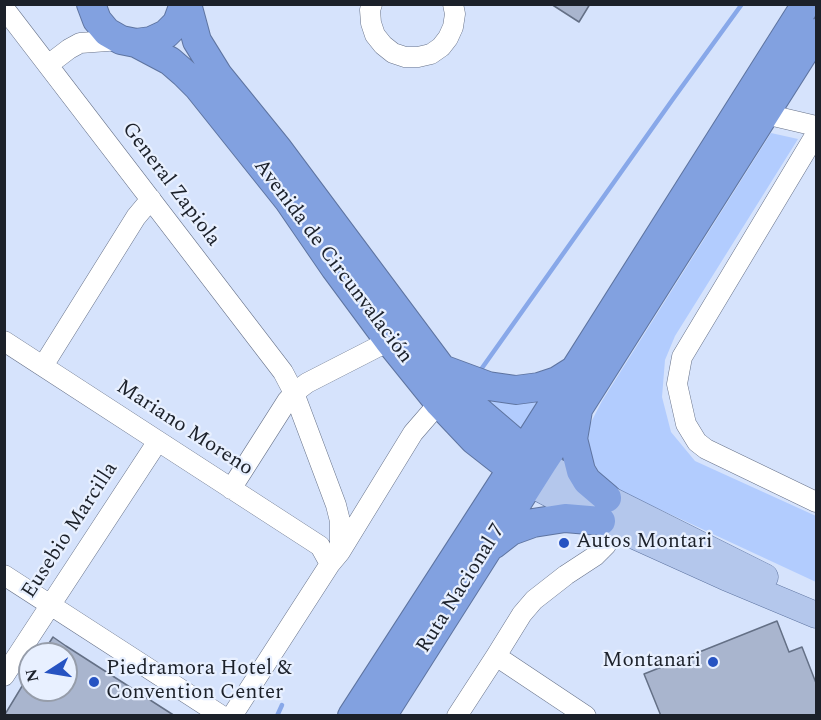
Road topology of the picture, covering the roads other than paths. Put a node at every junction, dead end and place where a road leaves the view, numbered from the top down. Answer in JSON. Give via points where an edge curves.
{"nodes":[{"id":1,"x":185,"y":4,"type":"edge"},
{"id":2,"x":372,"y":4,"type":"edge"},
{"id":3,"x":453,"y":4,"type":"edge"},
{"id":4,"x":806,"y":4,"type":"edge"},
{"id":5,"x":91,"y":5,"type":"edge"},
{"id":6,"x":7,"y":18,"type":"edge"},
{"id":7,"x":816,"y":33,"type":"edge"},
{"id":8,"x":128,"y":41,"type":"junction"},
{"id":9,"x":69,"y":49,"type":"junction"},
{"id":10,"x":48,"y":65,"type":"junction"},
{"id":11,"x":765,"y":114,"type":"junction"},
{"id":12,"x":816,"y":126,"type":"edge"},
{"id":13,"x":816,"y":134,"type":"edge"},
{"id":14,"x":151,"y":199,"type":"junction"},
{"id":15,"x":4,"y":340,"type":"edge"},
{"id":16,"x":388,"y":341,"type":"junction"},
{"id":17,"x":43,"y":366,"type":"junction"},
{"id":18,"x":442,"y":369,"type":"junction"},
{"id":19,"x":576,"y":369,"type":"junction"},
{"id":20,"x":294,"y":393,"type":"junction"},
{"id":21,"x":439,"y":404,"type":"junction"},
{"id":22,"x":578,"y":409,"type":"junction"},
{"id":23,"x":469,"y":434,"type":"junction"},
{"id":24,"x":158,"y":441,"type":"junction"},
{"id":25,"x":527,"y":466,"type":"junction"},
{"id":26,"x":231,"y":489,"type":"junction"},
{"id":27,"x":816,"y":502,"type":"edge"},
{"id":28,"x":608,"y":515,"type":"junction"},
{"id":29,"x":479,"y":518,"type":"junction"},
{"id":30,"x":487,"y":550,"type":"junction"},
{"id":31,"x":335,"y":558,"type":"junction"},
{"id":32,"x":4,"y":575,"type":"edge"},
{"id":33,"x":816,"y":602,"type":"edge"},
{"id":34,"x":51,"y":605,"type":"junction"},
{"id":35,"x":816,"y":615,"type":"edge"},
{"id":36,"x":496,"y":656,"type":"junction"},
{"id":37,"x":4,"y":676,"type":"edge"},
{"id":38,"x":222,"y":716,"type":"edge"},
{"id":39,"x":232,"y":716,"type":"edge"},
{"id":40,"x":352,"y":716,"type":"edge"},
{"id":41,"x":382,"y":716,"type":"edge"},
{"id":42,"x":457,"y":716,"type":"edge"},
{"id":43,"x":586,"y":716,"type":"edge"}],
"edges":[{"from":1,"to":8,"type":"highway","name":"Avenida de Circunvalación","via":[[166,34],[152,41]]},
{"from":1,"to":18,"type":"highway","name":"Avenida de Circunvalación","via":[[197,41],[218,75],[279,149]]},
{"from":2,"to":3,"type":"street","via":[[375,35],[393,53],[405,57],[431,54],[441,47],[453,27]]},
{"from":4,"to":19,"type":"highway"},
{"from":5,"to":8,"type":"highway","name":"Avenida de Circunvalación","via":[[107,32]]},
{"from":5,"to":9,"type":"street","via":[[86,30]]},
{"from":6,"to":10,"type":"street","name":"General Zapiola"},
{"from":7,"to":11,"type":"highway"},
{"from":8,"to":9,"type":"street","via":[[80,43]]},
{"from":8,"to":16,"type":"highway","name":"Avenida de Circunvalación","via":[[170,61],[198,87],[289,201]]},
{"from":9,"to":10,"type":"street"},
{"from":10,"to":14,"type":"street","name":"General Zapiola"},
{"from":11,"to":12,"type":"street"},
{"from":11,"to":22,"type":"highway"},
{"from":13,"to":27,"type":"street","via":[[682,357],[677,384],[686,424],[697,442]]},
{"from":14,"to":17,"type":"street","via":[[135,217]]},
{"from":14,"to":20,"type":"street","name":"General Zapiola","via":[[283,372]]},
{"from":15,"to":17,"type":"street","name":"Mariano Moreno"},
{"from":16,"to":20,"type":"street"},
{"from":16,"to":21,"type":"highway","name":"Avenida de Circunvalación"},
{"from":17,"to":24,"type":"street","name":"Mariano Moreno"},
{"from":18,"to":19,"type":"highway","via":[[488,386],[516,390],[557,381]]},
{"from":18,"to":25,"type":"highway","name":"Avenida de Circunvalación"},
{"from":19,"to":25,"type":"highway"},
{"from":20,"to":26,"type":"street"},
{"from":20,"to":31,"type":"street","name":"General Zapiola","via":[[340,521]]},
{"from":21,"to":23,"type":"highway","name":"Avenida de Circunvalación"},
{"from":21,"to":31,"type":"street","via":[[413,432]]},
{"from":22,"to":25,"type":"highway"},
{"from":22,"to":28,"type":"highway","via":[[573,439],[579,464]]},
{"from":23,"to":25,"type":"highway","name":"Avenida de Circunvalación"},
{"from":23,"to":29,"type":"highway","via":[[481,470]]},
{"from":24,"to":26,"type":"street","name":"Mariano Moreno"},
{"from":24,"to":34,"type":"street","name":"Eusebio Marcilla"},
{"from":25,"to":28,"type":"main road","via":[[555,471]]},
{"from":25,"to":29,"type":"highway"},
{"from":25,"to":30,"type":"highway","name":"Ruta Nacional 7"},
{"from":26,"to":31,"type":"street","name":"Mariano Moreno"},
{"from":28,"to":30,"type":"highway","via":[[533,523],[511,531]]},
{"from":28,"to":33,"type":"main road"},
{"from":28,"to":35,"type":"main road","via":[[725,577]]},
{"from":28,"to":36,"type":"street","via":[[606,545],[534,600]]},
{"from":29,"to":40,"type":"highway"},
{"from":30,"to":41,"type":"highway","name":"Ruta Nacional 7"},
{"from":31,"to":39,"type":"street"},
{"from":32,"to":34,"type":"street"},
{"from":34,"to":37,"type":"street","name":"Eusebio Marcilla"},
{"from":34,"to":38,"type":"street"},
{"from":36,"to":42,"type":"street"},
{"from":36,"to":43,"type":"street"}]}
